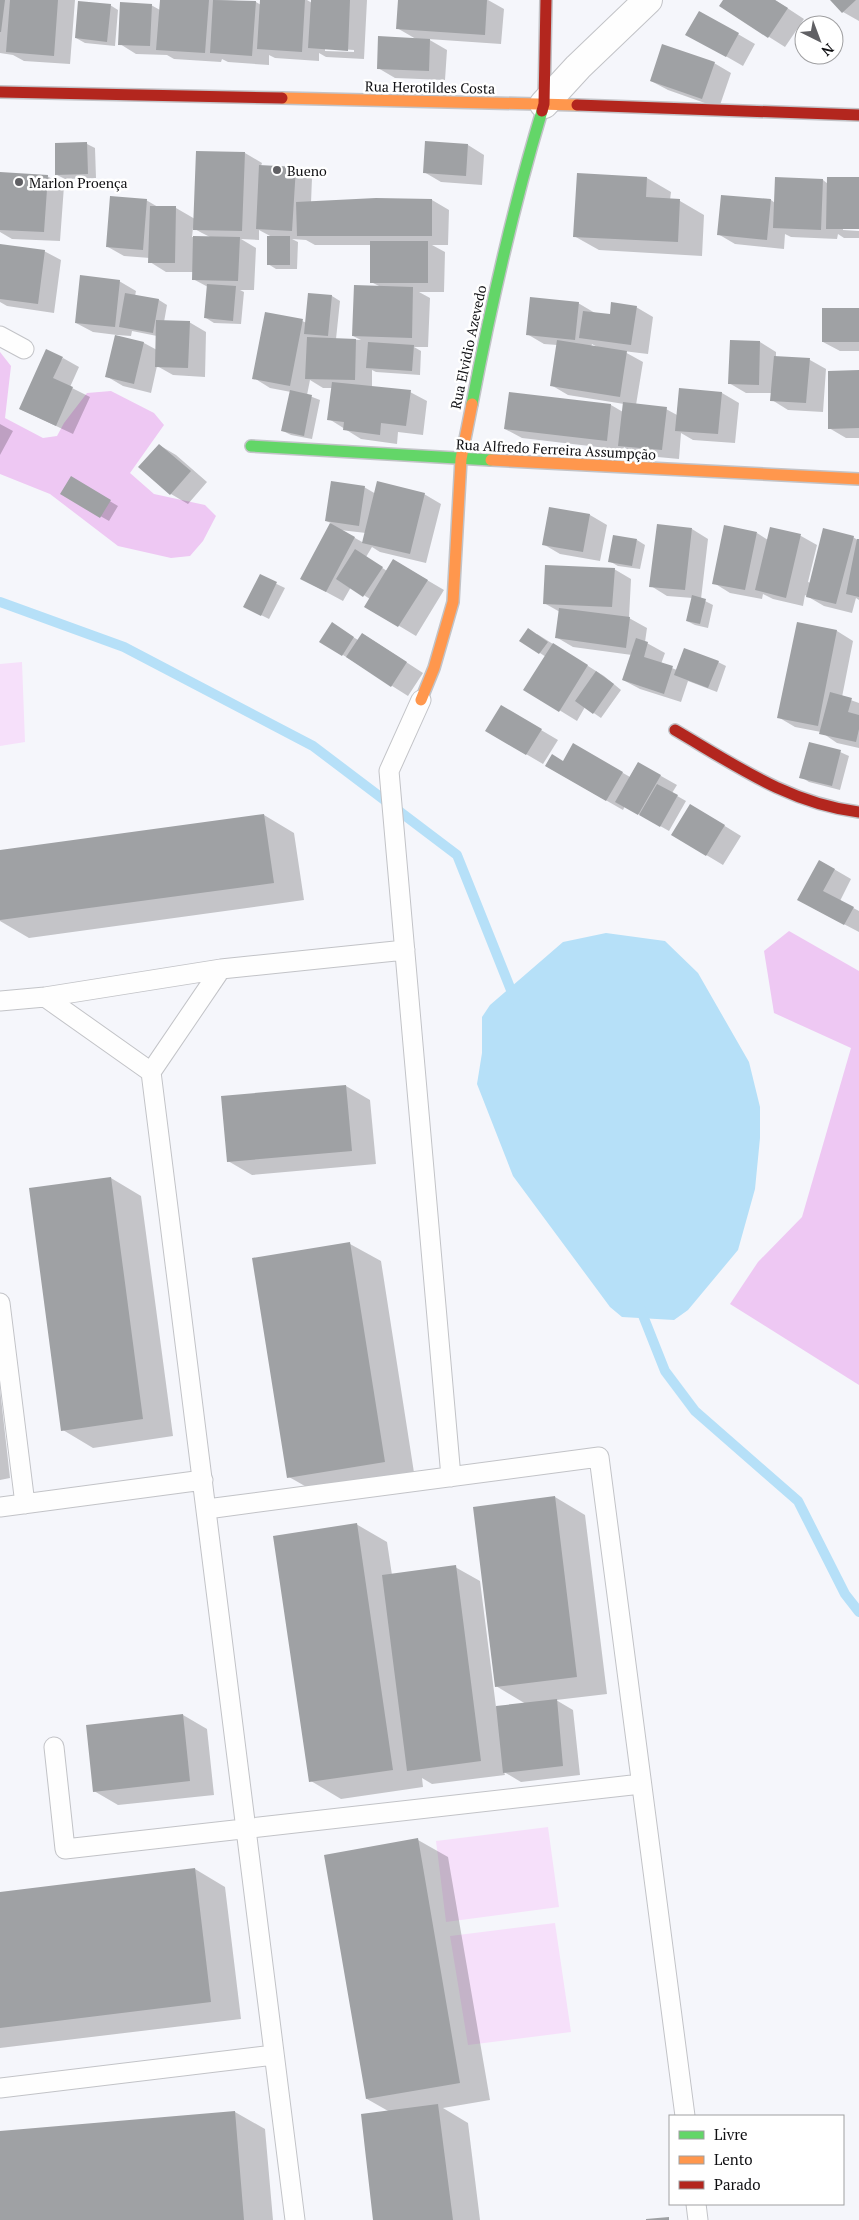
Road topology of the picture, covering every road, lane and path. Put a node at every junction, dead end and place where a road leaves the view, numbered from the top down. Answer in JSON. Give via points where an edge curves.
{"nodes":[{"id":1,"x":546,"y":0,"type":"edge"},
{"id":2,"x":648,"y":0,"type":"edge"},
{"id":3,"x":0,"y":92,"type":"edge"},
{"id":4,"x":544,"y":104,"type":"junction"},
{"id":5,"x":859,"y":115,"type":"edge"},
{"id":6,"x":0,"y":336,"type":"edge"},
{"id":7,"x":24,"y":349,"type":"dead end"},
{"id":8,"x":251,"y":446,"type":"dead end"},
{"id":9,"x":461,"y":459,"type":"junction"},
{"id":10,"x":859,"y":479,"type":"edge"},
{"id":11,"x":421,"y":700,"type":"joint"},
{"id":12,"x":676,"y":730,"type":"dead end"},
{"id":13,"x":859,"y":812,"type":"edge"},
{"id":14,"x":405,"y":950,"type":"junction"},
{"id":15,"x":221,"y":969,"type":"junction"},
{"id":16,"x":46,"y":997,"type":"junction"},
{"id":17,"x":0,"y":1001,"type":"edge"},
{"id":18,"x":151,"y":1072,"type":"junction"},
{"id":19,"x":0,"y":1303,"type":"edge"},
{"id":20,"x":451,"y":1477,"type":"junction"},
{"id":21,"x":203,"y":1480,"type":"junction"},
{"id":22,"x":25,"y":1504,"type":"junction"},
{"id":23,"x":0,"y":1507,"type":"edge"},
{"id":24,"x":207,"y":1510,"type":"junction"},
{"id":25,"x":54,"y":1747,"type":"dead end"},
{"id":26,"x":641,"y":1784,"type":"junction"},
{"id":27,"x":246,"y":1829,"type":"junction"},
{"id":28,"x":274,"y":2055,"type":"junction"},
{"id":29,"x":0,"y":2088,"type":"edge"},
{"id":30,"x":685,"y":2115,"type":"edge"},
{"id":31,"x":696,"y":2205,"type":"edge"},
{"id":32,"x":295,"y":2220,"type":"edge"},
{"id":33,"x":698,"y":2220,"type":"edge"}],
"edges":[{"from":1,"to":4,"type":"street","name":"Rua Elvidio Azevedo"},
{"from":2,"to":4,"type":"street"},
{"from":3,"to":4,"type":"street","name":"Rua Herotildes Costa"},
{"from":4,"to":5,"type":"street","name":"Rua Herotildes Costa"},
{"from":4,"to":9,"type":"street","name":"Rua Elvidio Azevedo","via":[[520,182],[488,318]]},
{"from":6,"to":7,"type":"lane"},
{"from":8,"to":9,"type":"street","name":"Rua Alfredo Ferreira Assumpção"},
{"from":9,"to":10,"type":"street","name":"Rua Alfredo Ferreira Assumpção"},
{"from":9,"to":11,"type":"street","name":"Rua Elvidio Azevedo","via":[[453,602]]},
{"from":11,"to":14,"type":"lane","via":[[389,771]]},
{"from":12,"to":13,"type":"street","via":[[791,797],[837,811]]},
{"from":14,"to":15,"type":"lane"},
{"from":14,"to":20,"type":"lane"},
{"from":15,"to":16,"type":"lane"},
{"from":15,"to":18,"type":"lane"},
{"from":16,"to":17,"type":"lane"},
{"from":16,"to":18,"type":"lane"},
{"from":18,"to":21,"type":"lane"},
{"from":19,"to":22,"type":"lane"},
{"from":20,"to":24,"type":"lane"},
{"from":20,"to":26,"type":"lane","via":[[598,1457]]},
{"from":21,"to":22,"type":"lane"},
{"from":21,"to":24,"type":"lane"},
{"from":22,"to":23,"type":"lane"},
{"from":24,"to":27,"type":"lane"},
{"from":25,"to":27,"type":"lane","via":[[65,1849]]},
{"from":26,"to":27,"type":"lane"},
{"from":26,"to":30,"type":"lane"},
{"from":27,"to":28,"type":"lane"},
{"from":28,"to":29,"type":"lane"},
{"from":28,"to":32,"type":"lane"},
{"from":31,"to":33,"type":"lane"}]}
